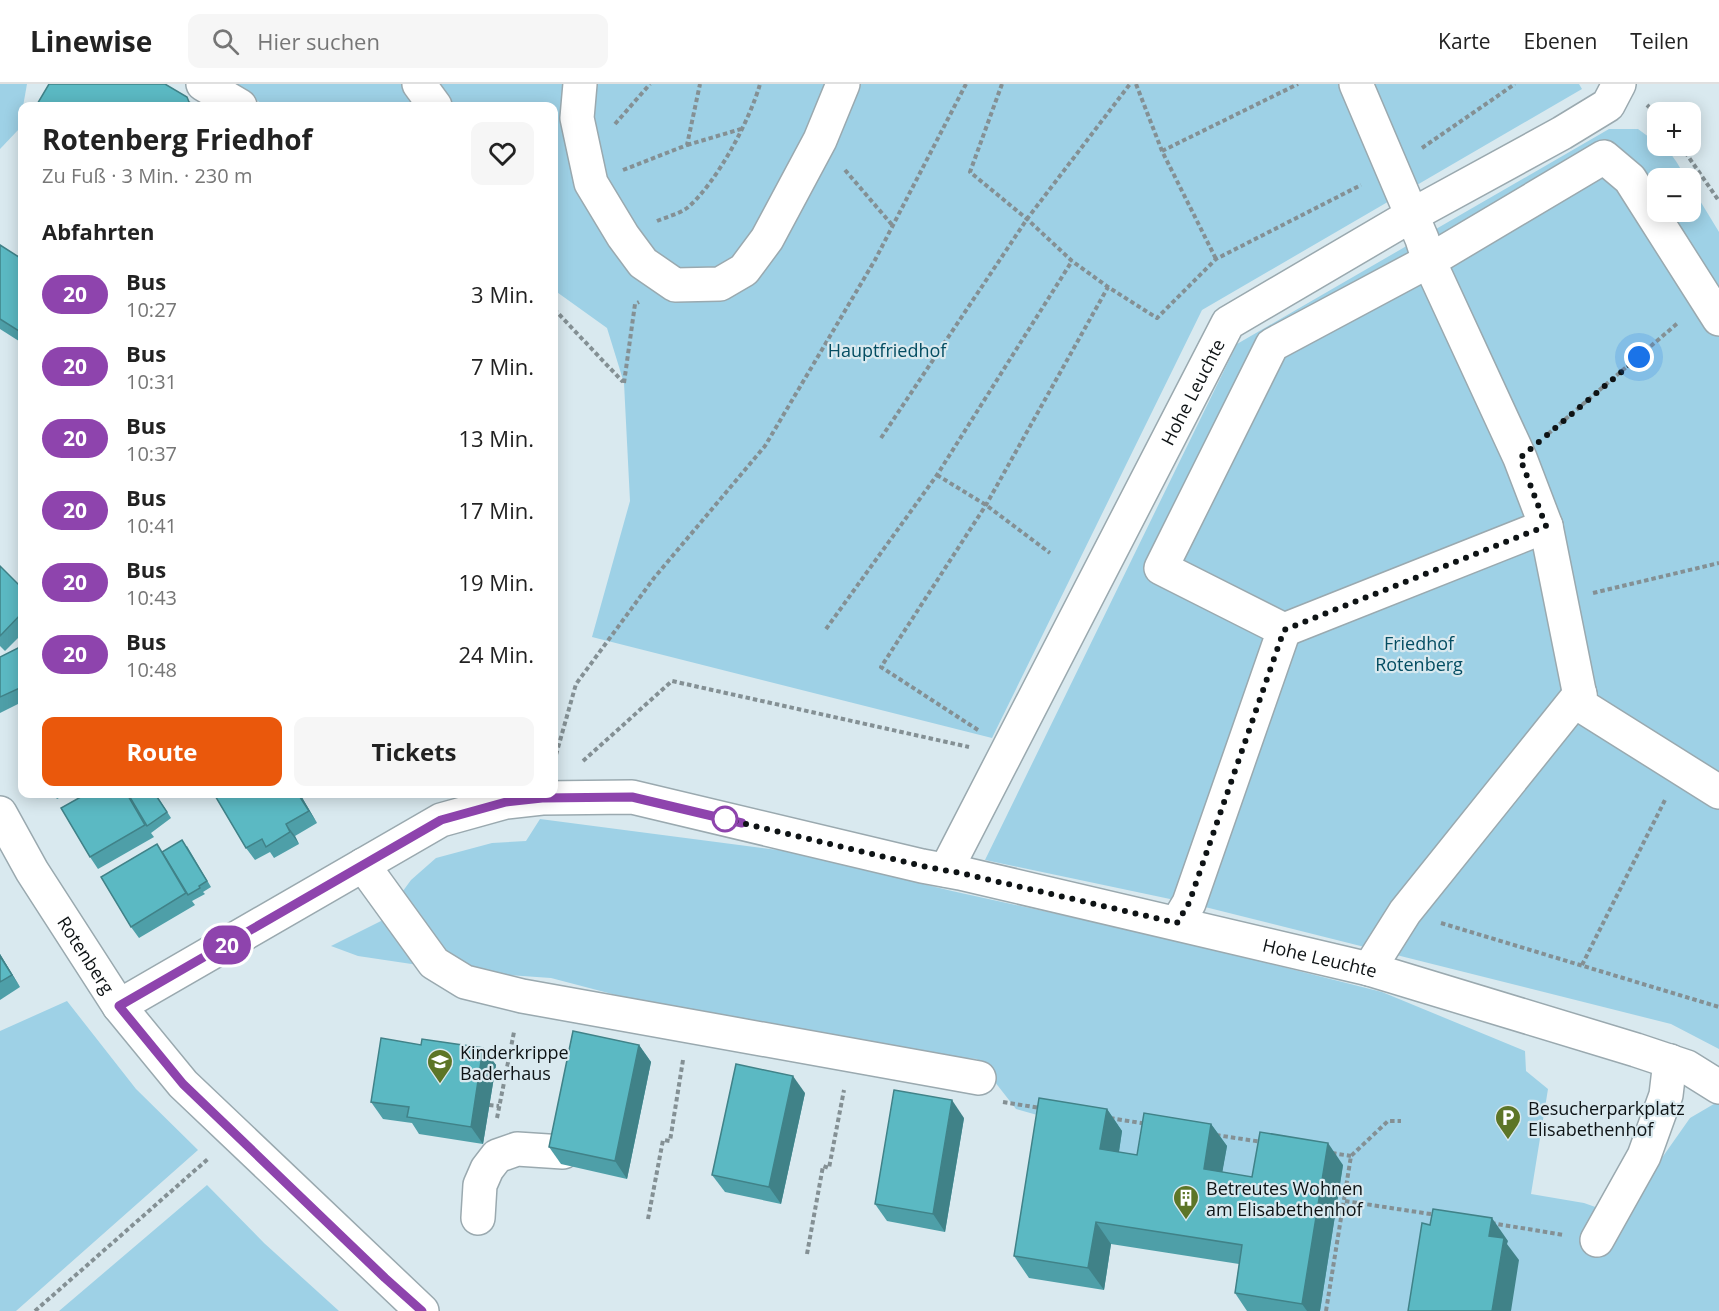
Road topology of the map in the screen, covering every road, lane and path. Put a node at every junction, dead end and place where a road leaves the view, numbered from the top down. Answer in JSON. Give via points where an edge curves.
{"nodes":[{"id":1,"x":203,"y":84,"type":"edge"},
{"id":2,"x":419,"y":84,"type":"edge"},
{"id":3,"x":580,"y":84,"type":"edge"},
{"id":4,"x":650,"y":84,"type":"edge"},
{"id":5,"x":700,"y":84,"type":"edge"},
{"id":6,"x":760,"y":84,"type":"edge"},
{"id":7,"x":843,"y":84,"type":"edge"},
{"id":8,"x":966,"y":84,"type":"edge"},
{"id":9,"x":1002,"y":84,"type":"edge"},
{"id":10,"x":1131,"y":84,"type":"edge"},
{"id":11,"x":1136,"y":84,"type":"edge"},
{"id":12,"x":1298,"y":84,"type":"edge"},
{"id":13,"x":1356,"y":84,"type":"edge"},
{"id":14,"x":1515,"y":84,"type":"edge"},
{"id":15,"x":1619,"y":84,"type":"edge"},
{"id":16,"x":233,"y":102,"type":"edge"},
{"id":17,"x":432,"y":102,"type":"edge"},
{"id":18,"x":742,"y":129,"type":"junction"},
{"id":19,"x":820,"y":140,"type":"junction"},
{"id":20,"x":687,"y":145,"type":"junction"},
{"id":21,"x":582,"y":149,"type":"junction"},
{"id":22,"x":1162,"y":151,"type":"junction"},
{"id":23,"x":1688,"y":156,"type":"edge"},
{"id":24,"x":1392,"y":169,"type":"junction"},
{"id":25,"x":591,"y":183,"type":"junction"},
{"id":26,"x":1719,"y":201,"type":"edge"},
{"id":27,"x":1412,"y":215,"type":"junction"},
{"id":28,"x":1027,"y":219,"type":"junction"},
{"id":29,"x":893,"y":226,"type":"junction"},
{"id":30,"x":623,"y":236,"type":"junction"},
{"id":31,"x":1216,"y":259,"type":"junction"},
{"id":32,"x":1072,"y":261,"type":"junction"},
{"id":33,"x":1429,"y":261,"type":"junction"},
{"id":34,"x":675,"y":285,"type":"junction"},
{"id":35,"x":1108,"y":287,"type":"junction"},
{"id":36,"x":1713,"y":309,"type":"edge"},
{"id":37,"x":558,"y":313,"type":"edge"},
{"id":38,"x":880,"y":438,"type":"dead end"},
{"id":39,"x":1520,"y":458,"type":"junction"},
{"id":40,"x":937,"y":475,"type":"junction"},
{"id":41,"x":986,"y":505,"type":"junction"},
{"id":42,"x":1546,"y":526,"type":"junction"},
{"id":43,"x":1050,"y":553,"type":"dead end"},
{"id":44,"x":1719,"y":563,"type":"edge"},
{"id":45,"x":1561,"y":600,"type":"junction"},
{"id":46,"x":825,"y":629,"type":"dead end"},
{"id":47,"x":1284,"y":630,"type":"junction"},
{"id":48,"x":1580,"y":694,"type":"junction"},
{"id":49,"x":983,"y":733,"type":"dead end"},
{"id":50,"x":976,"y":749,"type":"dead end"},
{"id":51,"x":558,"y":751,"type":"edge"},
{"id":52,"x":579,"y":765,"type":"dead end"},
{"id":53,"x":1681,"y":768,"type":"junction"},
{"id":54,"x":1719,"y":792,"type":"edge"},
{"id":55,"x":542,"y":798,"type":"edge"},
{"id":56,"x":558,"y":798,"type":"edge"},
{"id":57,"x":0,"y":813,"type":"edge"},
{"id":58,"x":363,"y":865,"type":"junction"},
{"id":59,"x":946,"y":870,"type":"junction"},
{"id":60,"x":1405,"y":912,"type":"junction"},
{"id":61,"x":1177,"y":923,"type":"junction"},
{"id":62,"x":1582,"y":965,"type":"junction"},
{"id":63,"x":1369,"y":969,"type":"junction"},
{"id":64,"x":522,"y":996,"type":"junction"},
{"id":65,"x":119,"y":1006,"type":"junction"},
{"id":66,"x":1719,"y":1007,"type":"edge"},
{"id":67,"x":688,"y":1026,"type":"junction"},
{"id":68,"x":850,"y":1054,"type":"junction"},
{"id":69,"x":1678,"y":1064,"type":"junction"},
{"id":70,"x":979,"y":1078,"type":"dead end"},
{"id":71,"x":1719,"y":1087,"type":"edge"},
{"id":72,"x":1002,"y":1101,"type":"dead end"},
{"id":73,"x":489,"y":1105,"type":"dead end"},
{"id":74,"x":499,"y":1106,"type":"junction"},
{"id":75,"x":1045,"y":1108,"type":"edge"},
{"id":76,"x":1104,"y":1118,"type":"edge"},
{"id":77,"x":1401,"y":1121,"type":"dead end"},
{"id":78,"x":495,"y":1124,"type":"dead end"},
{"id":79,"x":1151,"y":1125,"type":"edge"},
{"id":80,"x":237,"y":1134,"type":"junction"},
{"id":81,"x":1210,"y":1134,"type":"edge"},
{"id":82,"x":1269,"y":1143,"type":"edge"},
{"id":83,"x":563,"y":1152,"type":"edge"},
{"id":84,"x":1328,"y":1152,"type":"edge"},
{"id":85,"x":1351,"y":1156,"type":"junction"},
{"id":86,"x":1345,"y":1201,"type":"junction"},
{"id":87,"x":1438,"y":1215,"type":"edge"},
{"id":88,"x":478,"y":1218,"type":"dead end"},
{"id":89,"x":648,"y":1219,"type":"dead end"},
{"id":90,"x":1484,"y":1222,"type":"edge"},
{"id":91,"x":1597,"y":1240,"type":"joint"},
{"id":92,"x":807,"y":1254,"type":"dead end"},
{"id":93,"x":35,"y":1311,"type":"edge"},
{"id":94,"x":422,"y":1311,"type":"edge"},
{"id":95,"x":1326,"y":1311,"type":"edge"}],
"edges":[{"from":1,"to":16,"type":"street"},
{"from":2,"to":17,"type":"street"},
{"from":3,"to":21,"type":"street","via":[[577,118]]},
{"from":4,"to":21,"type":"path","via":[[611,129]]},
{"from":5,"to":20,"type":"path"},
{"from":6,"to":18,"type":"path"},
{"from":7,"to":19,"type":"street"},
{"from":8,"to":29,"type":"path"},
{"from":9,"to":28,"type":"path","via":[[970,172]]},
{"from":10,"to":28,"type":"path"},
{"from":11,"to":22,"type":"path"},
{"from":12,"to":22,"type":"path"},
{"from":13,"to":24,"type":"street"},
{"from":14,"to":24,"type":"path"},
{"from":15,"to":27,"type":"street","name":"Hohe Leuchte","via":[[1608,105]]},
{"from":18,"to":20,"type":"path"},
{"from":18,"to":30,"type":"path","via":[[718,173],[686,208]]},
{"from":19,"to":29,"type":"path"},
{"from":19,"to":34,"type":"street","via":[[767,239],[744,270],[720,284]]},
{"from":20,"to":25,"type":"path"},
{"from":21,"to":25,"type":"street"},
{"from":22,"to":31,"type":"path"},
{"from":23,"to":26,"type":"path"},
{"from":24,"to":27,"type":"street"},
{"from":24,"to":31,"type":"path"},
{"from":25,"to":30,"type":"street"},
{"from":27,"to":33,"type":"street"},
{"from":27,"to":59,"type":"street","name":"Hohe Leuchte","via":[[1228,323]]},
{"from":28,"to":32,"type":"path"},
{"from":28,"to":38,"type":"path"},
{"from":29,"to":51,"type":"path","via":[[765,446],[654,578],[576,684]]},
{"from":30,"to":34,"type":"street","via":[[643,263]]},
{"from":31,"to":35,"type":"path","via":[[1157,318]]},
{"from":32,"to":35,"type":"path"},
{"from":32,"to":40,"type":"path"},
{"from":33,"to":36,"type":"street","via":[[1604,157],[1630,179]]},
{"from":33,"to":39,"type":"street"},
{"from":33,"to":47,"type":"street","via":[[1272,345],[1161,568]]},
{"from":34,"to":37,"type":"path","via":[[635,304],[624,383]]},
{"from":35,"to":41,"type":"path"},
{"from":36,"to":39,"type":"path"},
{"from":39,"to":42,"type":"street"},
{"from":40,"to":41,"type":"path"},
{"from":40,"to":46,"type":"path"},
{"from":41,"to":43,"type":"path"},
{"from":41,"to":49,"type":"path","via":[[880,668]]},
{"from":42,"to":45,"type":"street"},
{"from":42,"to":47,"type":"street"},
{"from":44,"to":45,"type":"path"},
{"from":45,"to":48,"type":"street"},
{"from":47,"to":61,"type":"street","via":[[1189,903]]},
{"from":48,"to":53,"type":"street","via":[[1582,706]]},
{"from":48,"to":60,"type":"street"},
{"from":50,"to":52,"type":"path","via":[[672,681]]},
{"from":53,"to":54,"type":"street"},
{"from":53,"to":62,"type":"path"},
{"from":55,"to":58,"type":"street","name":"Hohe Leuchte","via":[[506,802],[441,820]]},
{"from":56,"to":59,"type":"street","name":"Hohe Leuchte","via":[[632,797]]},
{"from":57,"to":65,"type":"street","name":"Rotenberg","via":[[32,871]]},
{"from":58,"to":64,"type":"street","via":[[434,963],[465,982]]},
{"from":58,"to":65,"type":"street","name":"Hohe Leuchte"},
{"from":59,"to":61,"type":"street","name":"Hohe Leuchte"},
{"from":60,"to":62,"type":"path"},
{"from":60,"to":63,"type":"street"},
{"from":61,"to":63,"type":"street","name":"Hohe Leuchte"},
{"from":62,"to":66,"type":"path"},
{"from":63,"to":69,"type":"street","name":"Hohe Leuchte"},
{"from":64,"to":67,"type":"street"},
{"from":64,"to":74,"type":"path"},
{"from":65,"to":80,"type":"street","name":"Rotenberg","via":[[183,1084]]},
{"from":67,"to":68,"type":"street"},
{"from":67,"to":89,"type":"path","via":[[670,1141],[663,1140]]},
{"from":68,"to":70,"type":"street"},
{"from":68,"to":92,"type":"path","via":[[829,1168],[822,1166]]},
{"from":69,"to":71,"type":"street","name":"Hohe Leuchte"},
{"from":69,"to":91,"type":"street","via":[[1644,1156]]},
{"from":72,"to":75,"type":"path"},
{"from":73,"to":74,"type":"path"},
{"from":74,"to":78,"type":"path"},
{"from":76,"to":79,"type":"path"},
{"from":77,"to":85,"type":"path","via":[[1388,1121]]},
{"from":80,"to":93,"type":"path"},
{"from":80,"to":94,"type":"street","name":"Rotenberg"},
{"from":81,"to":82,"type":"path"},
{"from":83,"to":88,"type":"street","via":[[517,1149],[497,1156],[480,1185]]},
{"from":84,"to":85,"type":"path"},
{"from":85,"to":86,"type":"path"},
{"from":86,"to":87,"type":"path"},
{"from":86,"to":95,"type":"path"},
{"from":90,"to":91,"type":"path"}]}
